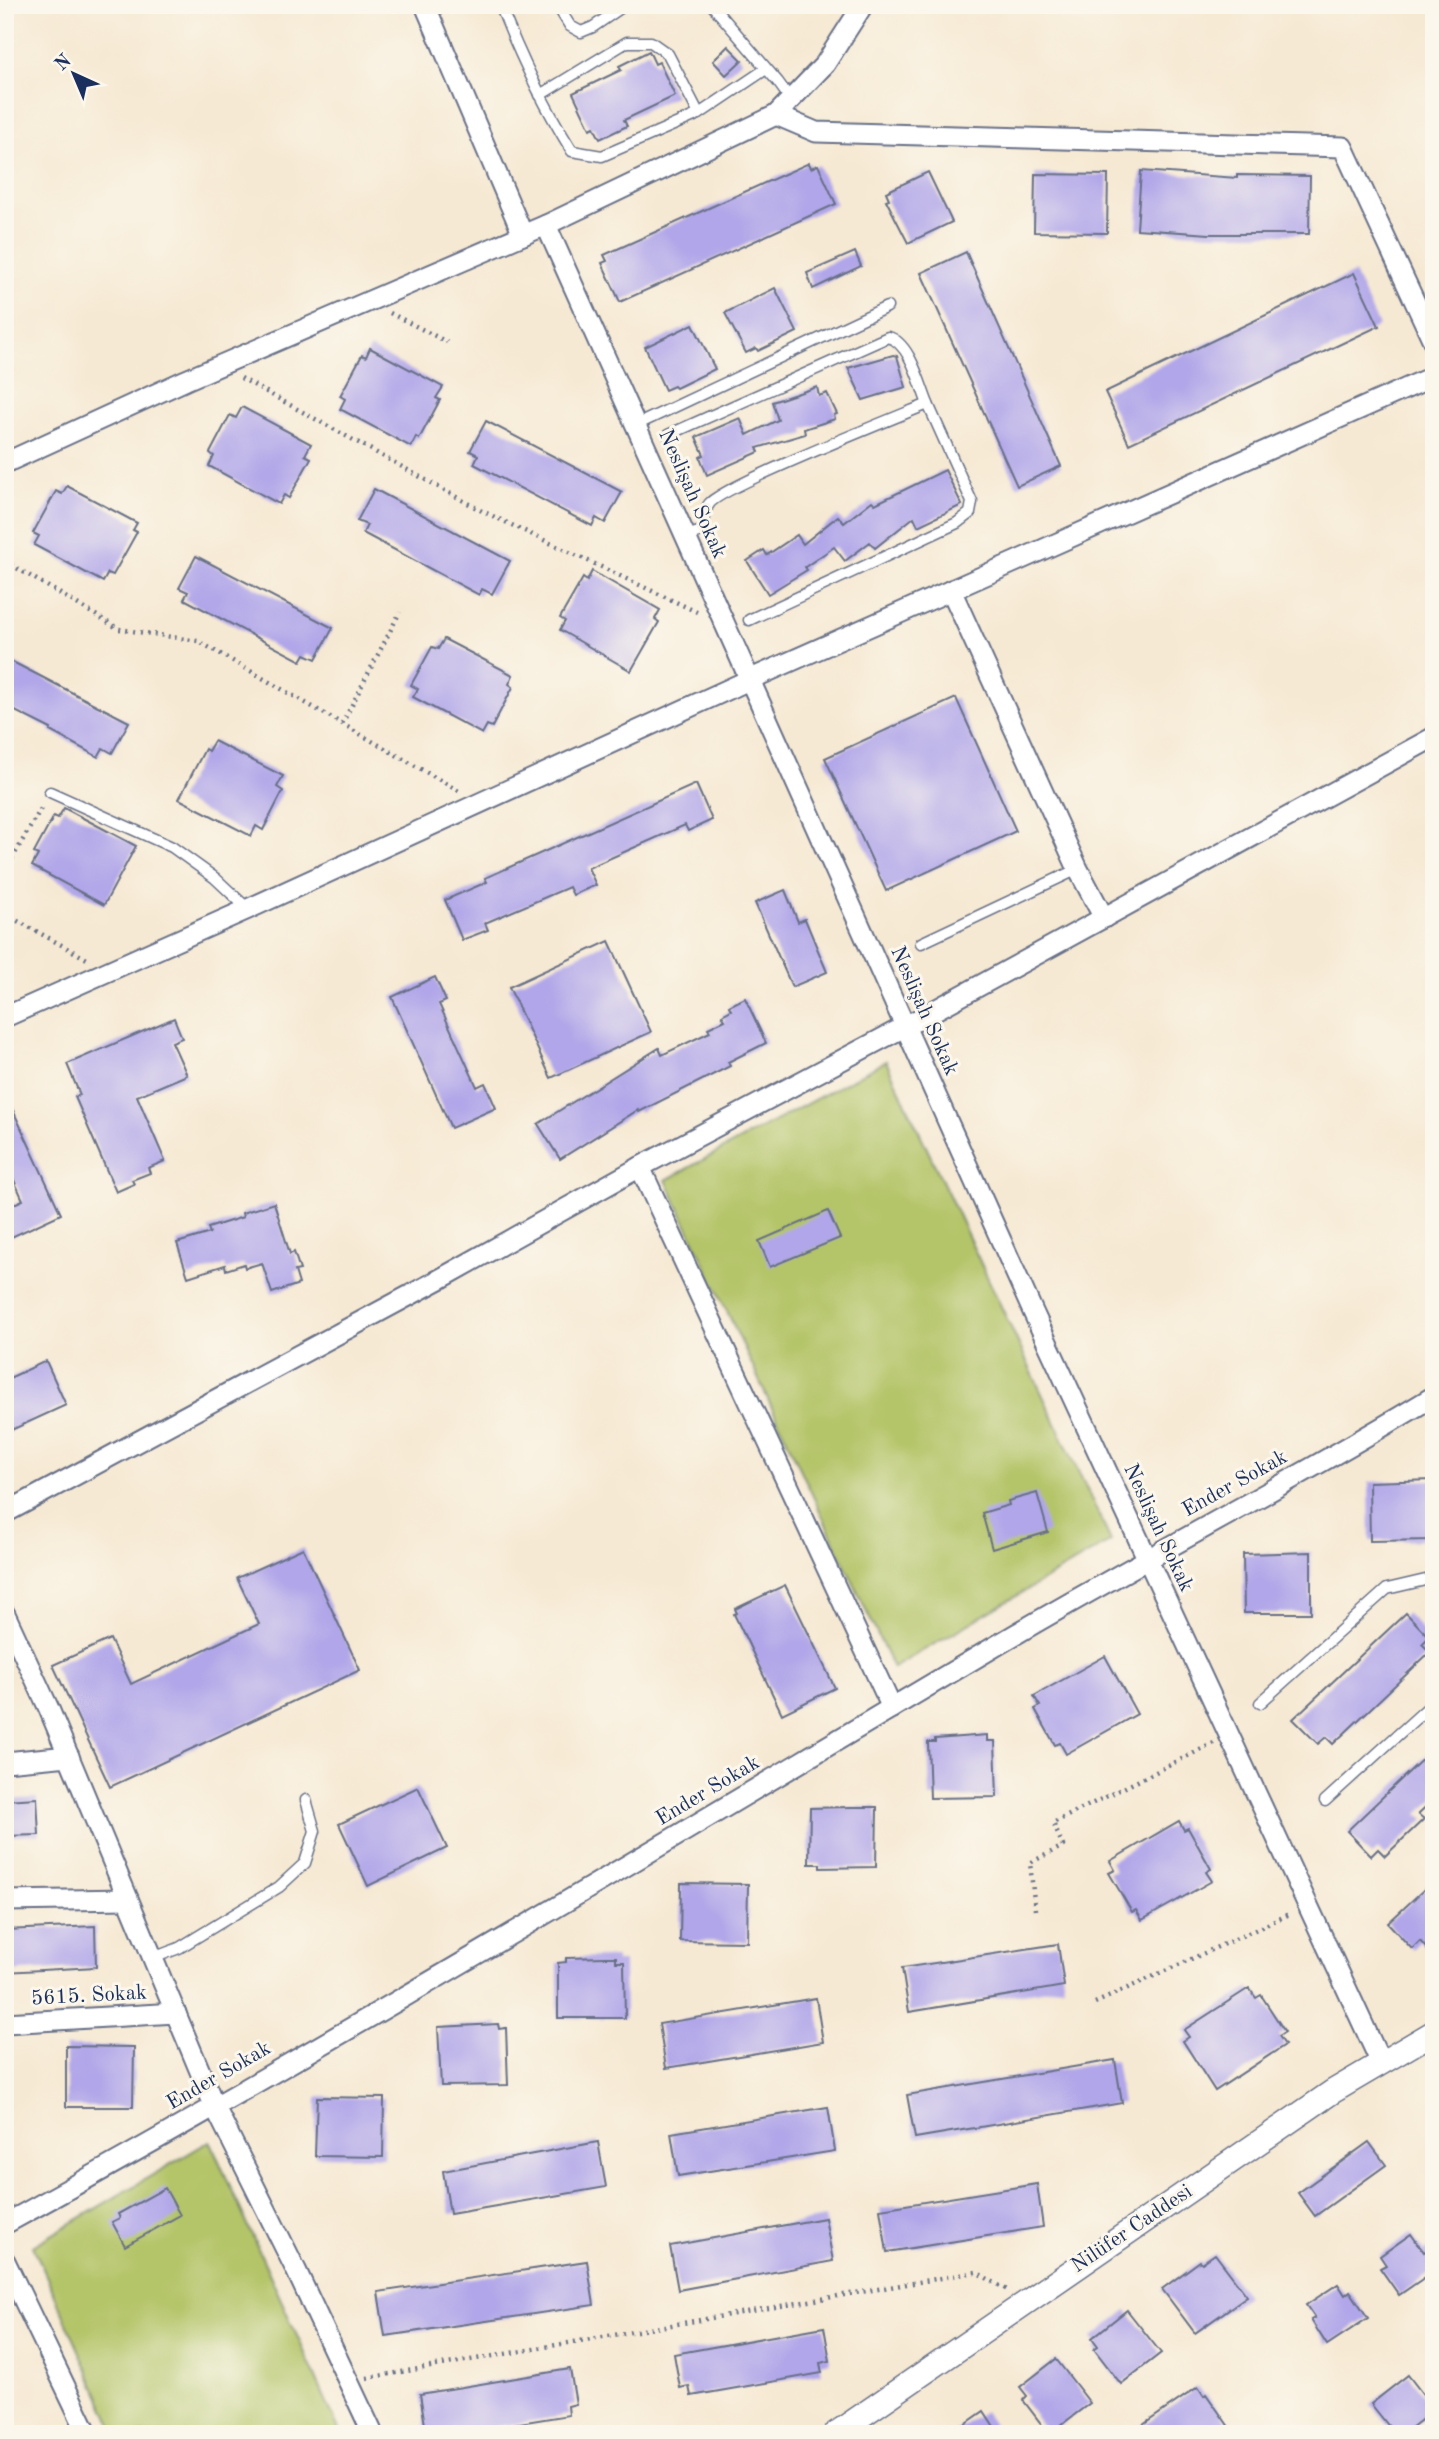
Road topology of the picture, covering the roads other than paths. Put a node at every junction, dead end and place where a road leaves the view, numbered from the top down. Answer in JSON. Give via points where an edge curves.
{"nodes":[{"id":1,"x":425,"y":5,"type":"edge"},
{"id":2,"x":500,"y":5,"type":"edge"},
{"id":3,"x":557,"y":5,"type":"edge"},
{"id":4,"x":625,"y":5,"type":"edge"},
{"id":5,"x":712,"y":5,"type":"edge"},
{"id":6,"x":863,"y":5,"type":"edge"},
{"id":7,"x":766,"y":69,"type":"junction"},
{"id":8,"x":540,"y":95,"type":"junction"},
{"id":9,"x":791,"y":100,"type":"junction"},
{"id":10,"x":699,"y":114,"type":"junction"},
{"id":11,"x":776,"y":115,"type":"junction"},
{"id":12,"x":546,"y":225,"type":"junction"},
{"id":13,"x":523,"y":235,"type":"junction"},
{"id":14,"x":887,"y":307,"type":"dead end"},
{"id":15,"x":1434,"y":343,"type":"edge"},
{"id":16,"x":1434,"y":376,"type":"edge"},
{"id":17,"x":928,"y":404,"type":"junction"},
{"id":18,"x":636,"y":425,"type":"junction"},
{"id":19,"x":668,"y":435,"type":"dead end"},
{"id":20,"x":5,"y":464,"type":"edge"},
{"id":21,"x":686,"y":536,"type":"junction"},
{"id":22,"x":951,"y":590,"type":"junction"},
{"id":23,"x":749,"y":620,"type":"dead end"},
{"id":24,"x":751,"y":679,"type":"junction"},
{"id":25,"x":1434,"y":737,"type":"edge"},
{"id":26,"x":50,"y":792,"type":"road end"},
{"id":27,"x":1078,"y":869,"type":"junction"},
{"id":28,"x":248,"y":909,"type":"junction"},
{"id":29,"x":1104,"y":918,"type":"junction"},
{"id":30,"x":921,"y":943,"type":"dead end"},
{"id":31,"x":5,"y":1017,"type":"edge"},
{"id":32,"x":906,"y":1026,"type":"junction"},
{"id":33,"x":640,"y":1167,"type":"junction"},
{"id":34,"x":1434,"y":1396,"type":"edge"},
{"id":35,"x":5,"y":1513,"type":"edge"},
{"id":36,"x":1147,"y":1558,"type":"junction"},
{"id":37,"x":1434,"y":1578,"type":"edge"},
{"id":38,"x":5,"y":1614,"type":"edge"},
{"id":39,"x":1434,"y":1702,"type":"edge"},
{"id":40,"x":1260,"y":1703,"type":"dead end"},
{"id":41,"x":892,"y":1708,"type":"junction"},
{"id":42,"x":69,"y":1756,"type":"junction"},
{"id":43,"x":5,"y":1762,"type":"edge"},
{"id":44,"x":306,"y":1800,"type":"dead end"},
{"id":45,"x":1325,"y":1801,"type":"dead end"},
{"id":46,"x":128,"y":1899,"type":"junction"},
{"id":47,"x":5,"y":1901,"type":"edge"},
{"id":48,"x":153,"y":1958,"type":"junction"},
{"id":49,"x":176,"y":2013,"type":"junction"},
{"id":50,"x":5,"y":2024,"type":"edge"},
{"id":51,"x":1434,"y":2032,"type":"edge"},
{"id":52,"x":1381,"y":2063,"type":"junction"},
{"id":53,"x":214,"y":2105,"type":"junction"},
{"id":54,"x":5,"y":2224,"type":"edge"},
{"id":55,"x":5,"y":2261,"type":"edge"},
{"id":56,"x":88,"y":2434,"type":"edge"},
{"id":57,"x":373,"y":2434,"type":"edge"},
{"id":58,"x":835,"y":2434,"type":"edge"}],
"edges":[{"from":1,"to":13,"type":"street"},
{"from":2,"to":8,"type":"lane"},
{"from":3,"to":4,"type":"lane","via":[[570,26],[581,32]]},
{"from":5,"to":7,"type":"lane"},
{"from":6,"to":9,"type":"street","via":[[825,64]]},
{"from":7,"to":9,"type":"lane"},
{"from":7,"to":10,"type":"lane"},
{"from":8,"to":10,"type":"lane","via":[[572,151],[602,156]]},
{"from":8,"to":10,"type":"lane","via":[[627,42],[651,42],[668,54]]},
{"from":9,"to":11,"type":"street"},
{"from":11,"to":12,"type":"street"},
{"from":11,"to":15,"type":"street","via":[[816,132],[1343,147]]},
{"from":12,"to":13,"type":"street"},
{"from":12,"to":18,"type":"street","name":"Neslişah Sokak"},
{"from":13,"to":20,"type":"street"},
{"from":14,"to":18,"type":"lane"},
{"from":16,"to":22,"type":"street"},
{"from":17,"to":19,"type":"lane","via":[[904,347],[888,337]]},
{"from":17,"to":21,"type":"lane","via":[[740,485],[710,502],[705,530]]},
{"from":17,"to":23,"type":"lane","via":[[972,502],[970,513]]},
{"from":18,"to":21,"type":"street","name":"Neslişah Sokak"},
{"from":21,"to":24,"type":"street","name":"Neslişah Sokak"},
{"from":22,"to":24,"type":"street"},
{"from":22,"to":27,"type":"street"},
{"from":24,"to":28,"type":"street"},
{"from":24,"to":32,"type":"street","name":"Neslişah Sokak"},
{"from":25,"to":29,"type":"street"},
{"from":26,"to":28,"type":"lane","via":[[172,848],[215,878]]},
{"from":27,"to":29,"type":"street"},
{"from":27,"to":30,"type":"lane"},
{"from":28,"to":31,"type":"street"},
{"from":29,"to":32,"type":"street"},
{"from":32,"to":33,"type":"street"},
{"from":32,"to":36,"type":"street","name":"Neslişah Sokak"},
{"from":33,"to":35,"type":"street"},
{"from":33,"to":41,"type":"street"},
{"from":34,"to":36,"type":"street","name":"Ender Sokak"},
{"from":36,"to":41,"type":"street","name":"Ender Sokak"},
{"from":36,"to":52,"type":"street","name":"Neslişah Sokak"},
{"from":37,"to":40,"type":"lane","via":[[1387,1589]]},
{"from":38,"to":42,"type":"street"},
{"from":39,"to":45,"type":"lane"},
{"from":41,"to":53,"type":"street","name":"Ender Sokak"},
{"from":42,"to":43,"type":"street"},
{"from":42,"to":46,"type":"street"},
{"from":44,"to":48,"type":"lane","via":[[315,1831],[305,1863],[268,1894],[179,1948]]},
{"from":46,"to":47,"type":"street"},
{"from":46,"to":48,"type":"street"},
{"from":48,"to":49,"type":"street"},
{"from":49,"to":50,"type":"street","name":"5615. Sokak"},
{"from":49,"to":53,"type":"street"},
{"from":51,"to":52,"type":"street","name":"Nilüfer Caddesi"},
{"from":52,"to":58,"type":"street","name":"Nilüfer Caddesi","via":[[1332,2092]]},
{"from":53,"to":54,"type":"street","name":"Ender Sokak"},
{"from":53,"to":57,"type":"street"},
{"from":55,"to":56,"type":"street"}]}
